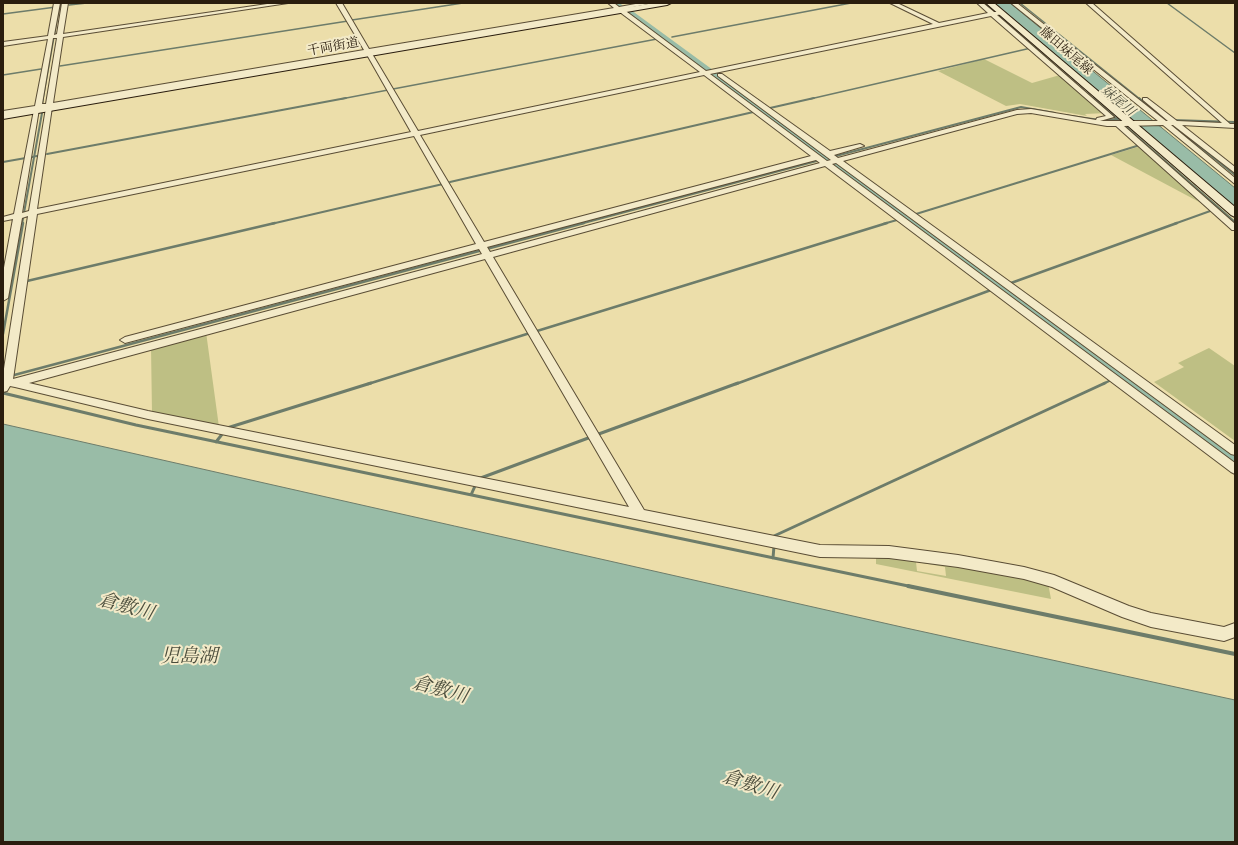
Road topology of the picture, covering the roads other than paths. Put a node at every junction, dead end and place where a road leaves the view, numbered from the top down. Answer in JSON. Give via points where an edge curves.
{"nodes":[{"id":1,"x":285,"y":3,"type":"edge"},
{"id":2,"x":339,"y":3,"type":"edge"},
{"id":3,"x":611,"y":3,"type":"edge"},
{"id":4,"x":650,"y":3,"type":"edge"},
{"id":5,"x":667,"y":3,"type":"edge"},
{"id":6,"x":893,"y":3,"type":"edge"},
{"id":7,"x":980,"y":3,"type":"edge"},
{"id":8,"x":990,"y":3,"type":"edge"},
{"id":9,"x":1014,"y":3,"type":"edge"},
{"id":10,"x":1024,"y":3,"type":"edge"},
{"id":11,"x":1089,"y":3,"type":"edge"},
{"id":12,"x":59,"y":6,"type":"edge"},
{"id":13,"x":624,"y":8,"type":"edge"},
{"id":14,"x":997,"y":14,"type":"junction"},
{"id":15,"x":648,"y":22,"type":"dead end"},
{"id":16,"x":938,"y":25,"type":"junction"},
{"id":17,"x":54,"y":36,"type":"junction"},
{"id":18,"x":3,"y":44,"type":"edge"},
{"id":19,"x":368,"y":52,"type":"junction"},
{"id":20,"x":50,"y":69,"type":"junction"},
{"id":21,"x":710,"y":72,"type":"junction"},
{"id":22,"x":49,"y":106,"type":"junction"},
{"id":23,"x":38,"y":108,"type":"junction"},
{"id":24,"x":762,"y":112,"type":"junction"},
{"id":25,"x":3,"y":113,"type":"edge"},
{"id":26,"x":3,"y":116,"type":"edge"},
{"id":27,"x":1078,"y":117,"type":"junction"},
{"id":28,"x":1235,"y":119,"type":"edge"},
{"id":29,"x":965,"y":122,"type":"junction"},
{"id":30,"x":1224,"y":122,"type":"edge"},
{"id":31,"x":1169,"y":123,"type":"junction"},
{"id":32,"x":1126,"y":124,"type":"junction"},
{"id":33,"x":913,"y":132,"type":"dead end"},
{"id":34,"x":416,"y":133,"type":"junction"},
{"id":35,"x":867,"y":144,"type":"dead end"},
{"id":36,"x":33,"y":158,"type":"junction"},
{"id":37,"x":826,"y":160,"type":"junction"},
{"id":38,"x":1235,"y":171,"type":"edge"},
{"id":39,"x":1235,"y":182,"type":"edge"},
{"id":40,"x":1235,"y":213,"type":"edge"},
{"id":41,"x":22,"y":215,"type":"junction"},
{"id":42,"x":3,"y":219,"type":"edge"},
{"id":43,"x":908,"y":219,"type":"junction"},
{"id":44,"x":1235,"y":228,"type":"edge"},
{"id":45,"x":485,"y":250,"type":"junction"},
{"id":46,"x":3,"y":298,"type":"edge"},
{"id":47,"x":125,"y":340,"type":"dead end"},
{"id":48,"x":7,"y":382,"type":"edge"},
{"id":49,"x":1235,"y":451,"type":"edge"},
{"id":50,"x":1235,"y":469,"type":"edge"},
{"id":51,"x":640,"y":516,"type":"junction"},
{"id":52,"x":1235,"y":630,"type":"edge"}],
"edges":[{"from":1,"to":17,"type":"street"},
{"from":2,"to":19,"type":"street"},
{"from":3,"to":13,"type":"street"},
{"from":4,"to":13,"type":"street"},
{"from":5,"to":13,"type":"street","name":"千両街道"},
{"from":6,"to":16,"type":"street"},
{"from":7,"to":14,"type":"street"},
{"from":8,"to":14,"type":"street","name":"藤田妹尾線"},
{"from":9,"to":31,"type":"street"},
{"from":10,"to":31,"type":"street"},
{"from":11,"to":30,"type":"street"},
{"from":12,"to":17,"type":"street"},
{"from":13,"to":15,"type":"street"},
{"from":13,"to":19,"type":"street","name":"千両街道"},
{"from":13,"to":21,"type":"street"},
{"from":14,"to":16,"type":"street"},
{"from":14,"to":27,"type":"street","via":[[1031,48],[1111,117]]},
{"from":14,"to":32,"type":"street","name":"藤田妹尾線"},
{"from":16,"to":21,"type":"street"},
{"from":17,"to":18,"type":"street"},
{"from":17,"to":20,"type":"street"},
{"from":17,"to":20,"type":"street"},
{"from":19,"to":22,"type":"street","name":"千両街道"},
{"from":19,"to":34,"type":"street"},
{"from":20,"to":22,"type":"street"},
{"from":20,"to":23,"type":"street"},
{"from":21,"to":24,"type":"street"},
{"from":21,"to":24,"type":"street"},
{"from":21,"to":34,"type":"street"},
{"from":22,"to":23,"type":"street","name":"千両街道"},
{"from":22,"to":36,"type":"street"},
{"from":23,"to":25,"type":"street"},
{"from":23,"to":26,"type":"street","name":"千両街道"},
{"from":23,"to":36,"type":"street"},
{"from":24,"to":37,"type":"street"},
{"from":24,"to":37,"type":"street"},
{"from":27,"to":29,"type":"street","via":[[1022,111]]},
{"from":27,"to":32,"type":"street"},
{"from":28,"to":30,"type":"street"},
{"from":29,"to":33,"type":"street"},
{"from":29,"to":37,"type":"street"},
{"from":30,"to":31,"type":"street"},
{"from":30,"to":31,"type":"street"},
{"from":31,"to":32,"type":"street"},
{"from":31,"to":38,"type":"street"},
{"from":31,"to":39,"type":"street"},
{"from":32,"to":40,"type":"street","name":"藤田妹尾線"},
{"from":32,"to":44,"type":"street","via":[[1141,145]]},
{"from":34,"to":41,"type":"street"},
{"from":34,"to":45,"type":"street"},
{"from":35,"to":37,"type":"street"},
{"from":36,"to":41,"type":"street"},
{"from":36,"to":41,"type":"street"},
{"from":37,"to":43,"type":"street"},
{"from":37,"to":45,"type":"street"},
{"from":41,"to":42,"type":"street"},
{"from":41,"to":46,"type":"street"},
{"from":41,"to":48,"type":"street"},
{"from":43,"to":49,"type":"street"},
{"from":43,"to":50,"type":"street"},
{"from":45,"to":47,"type":"street"},
{"from":45,"to":48,"type":"street"},
{"from":45,"to":51,"type":"street"},
{"from":48,"to":51,"type":"street","via":[[148,415]]},
{"from":51,"to":52,"type":"street","via":[[820,551],[889,552],[990,567],[1054,581],[1151,620],[1224,634]]}]}
